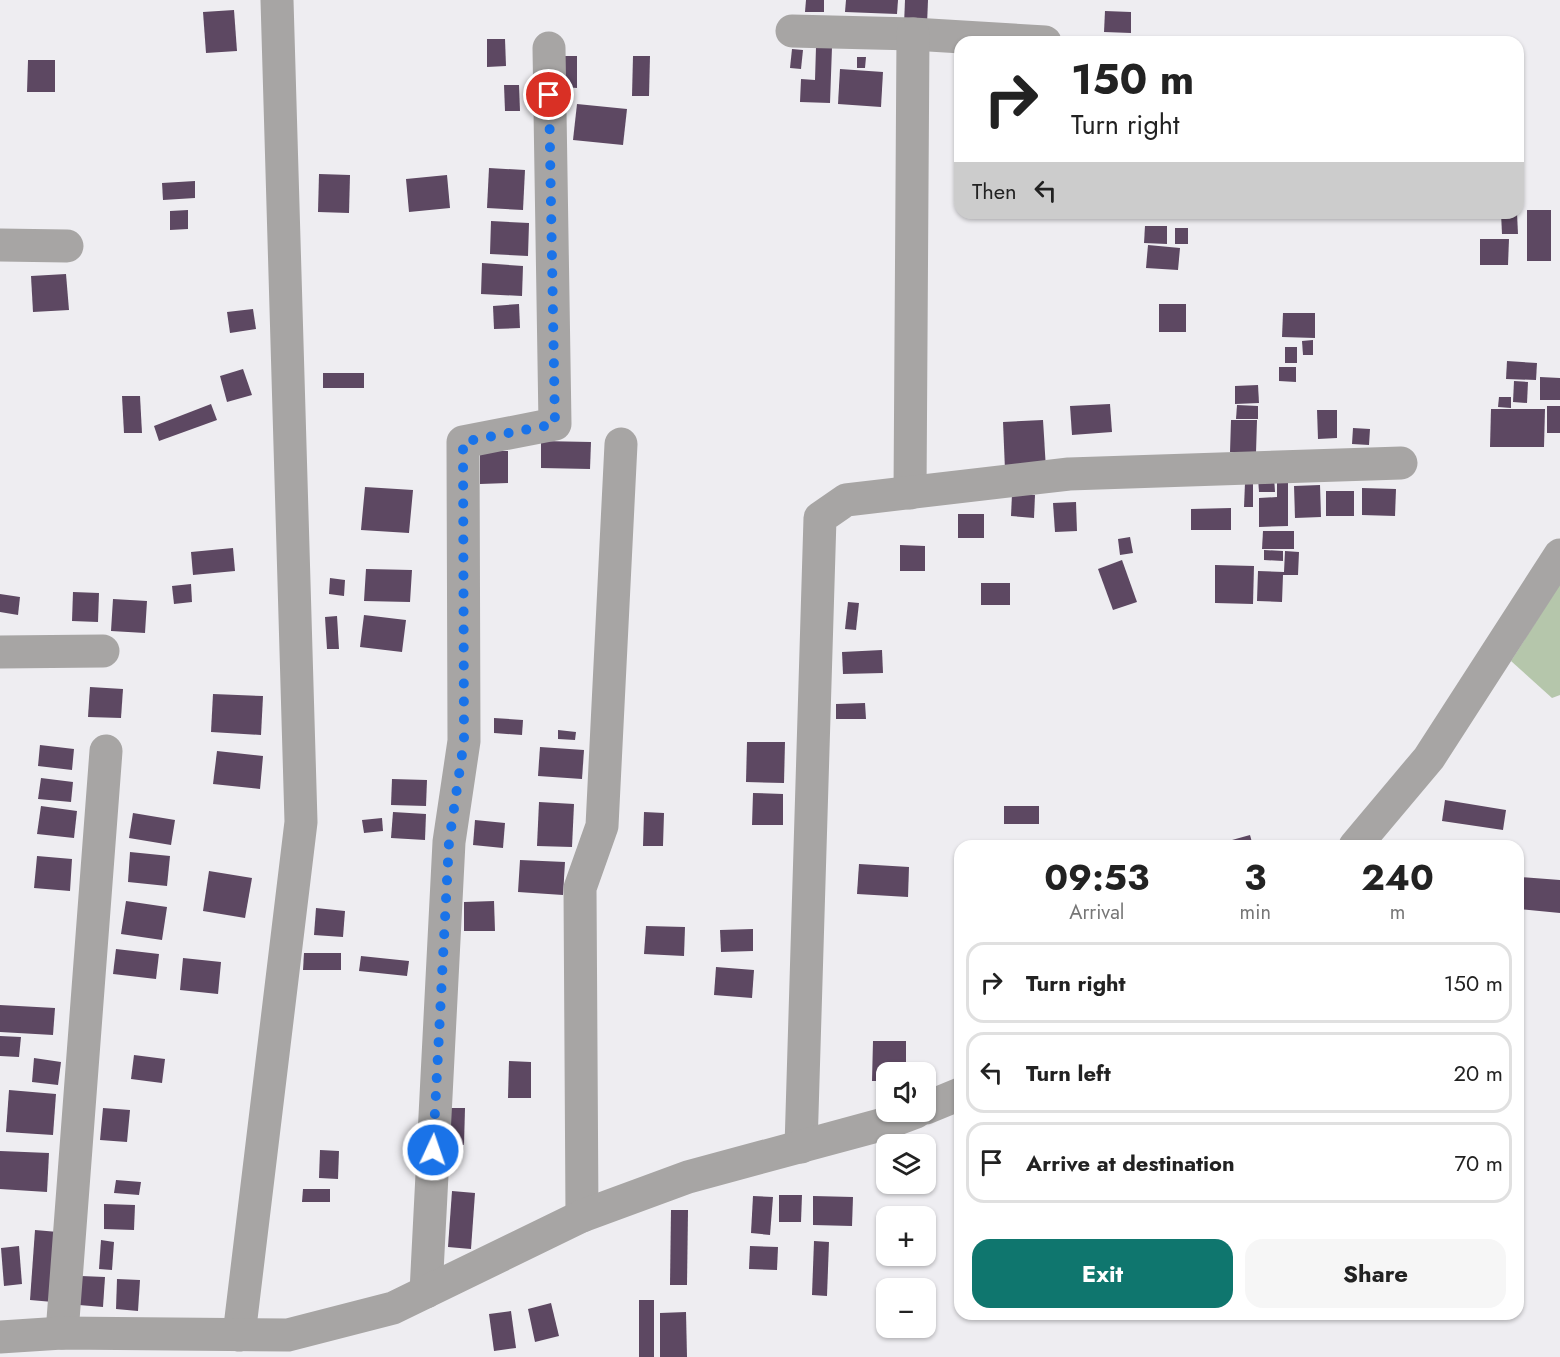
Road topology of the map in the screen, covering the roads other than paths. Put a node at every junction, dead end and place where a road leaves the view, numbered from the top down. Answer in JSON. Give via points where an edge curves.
{"nodes":[{"id":1,"x":277,"y":0,"type":"edge"},
{"id":2,"x":792,"y":31,"type":"dead end"},
{"id":3,"x":913,"y":34,"type":"junction"},
{"id":4,"x":954,"y":36,"type":"edge"},
{"id":5,"x":549,"y":48,"type":"dead end"},
{"id":6,"x":0,"y":245,"type":"edge"},
{"id":7,"x":67,"y":246,"type":"dead end"},
{"id":8,"x":621,"y":444,"type":"dead end"},
{"id":9,"x":1401,"y":463,"type":"dead end"},
{"id":10,"x":910,"y":493,"type":"junction"},
{"id":11,"x":1560,"y":555,"type":"edge"},
{"id":12,"x":103,"y":651,"type":"dead end"},
{"id":13,"x":0,"y":652,"type":"edge"},
{"id":14,"x":106,"y":752,"type":"dead end"},
{"id":15,"x":1360,"y":840,"type":"edge"},
{"id":16,"x":954,"y":1096,"type":"edge"},
{"id":17,"x":936,"y":1104,"type":"edge"},
{"id":18,"x":889,"y":1122,"type":"edge"},
{"id":19,"x":801,"y":1147,"type":"junction"},
{"id":20,"x":582,"y":1216,"type":"junction"},
{"id":21,"x":426,"y":1292,"type":"junction"},
{"id":22,"x":62,"y":1333,"type":"junction"},
{"id":23,"x":239,"y":1335,"type":"junction"},
{"id":24,"x":0,"y":1337,"type":"edge"},
{"id":25,"x":118,"y":1346,"type":"edge"}],
"edges":[{"from":1,"to":23,"type":"street","via":[[301,822]]},
{"from":2,"to":3,"type":"street"},
{"from":3,"to":4,"type":"street"},
{"from":3,"to":10,"type":"street"},
{"from":5,"to":21,"type":"street","via":[[555,424],[463,442],[464,741],[449,842]]},
{"from":6,"to":7,"type":"street"},
{"from":8,"to":20,"type":"street","via":[[602,826],[580,888]]},
{"from":9,"to":10,"type":"street","via":[[1069,474]]},
{"from":10,"to":19,"type":"street","via":[[846,500],[820,518]]},
{"from":11,"to":15,"type":"street","via":[[1429,758]]},
{"from":12,"to":13,"type":"street"},
{"from":14,"to":22,"type":"street"},
{"from":16,"to":17,"type":"street"},
{"from":18,"to":19,"type":"street"},
{"from":19,"to":20,"type":"street","via":[[688,1177]]},
{"from":20,"to":21,"type":"street"},
{"from":21,"to":23,"type":"street","via":[[393,1308],[288,1335]]},
{"from":22,"to":24,"type":"street"},
{"from":22,"to":25,"type":"street"},
{"from":23,"to":25,"type":"street"}]}
